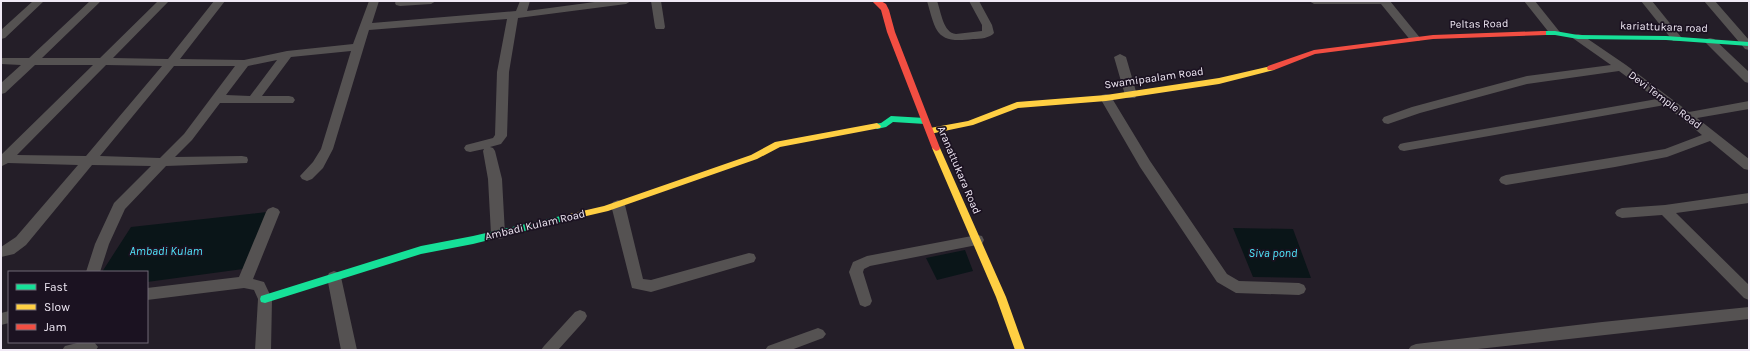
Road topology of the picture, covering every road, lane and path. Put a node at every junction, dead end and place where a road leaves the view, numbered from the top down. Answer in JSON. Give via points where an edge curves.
{"nodes":[{"id":1,"x":39,"y":1,"type":"edge"},
{"id":2,"x":96,"y":1,"type":"edge"},
{"id":3,"x":164,"y":1,"type":"edge"},
{"id":4,"x":220,"y":1,"type":"edge"},
{"id":5,"x":374,"y":1,"type":"edge"},
{"id":6,"x":431,"y":1,"type":"edge"},
{"id":7,"x":525,"y":1,"type":"edge"},
{"id":8,"x":626,"y":1,"type":"edge"},
{"id":9,"x":656,"y":1,"type":"edge"},
{"id":10,"x":876,"y":1,"type":"edge"},
{"id":11,"x":932,"y":1,"type":"edge"},
{"id":12,"x":974,"y":1,"type":"edge"},
{"id":13,"x":1314,"y":1,"type":"edge"},
{"id":14,"x":1384,"y":1,"type":"edge"},
{"id":15,"x":1529,"y":1,"type":"edge"},
{"id":16,"x":1646,"y":1,"type":"edge"},
{"id":17,"x":1709,"y":1,"type":"edge"},
{"id":18,"x":396,"y":11,"type":"edge"},
{"id":19,"x":516,"y":15,"type":"junction"},
{"id":20,"x":660,"y":27,"type":"dead end"},
{"id":21,"x":365,"y":28,"type":"junction"},
{"id":22,"x":1556,"y":33,"type":"junction"},
{"id":23,"x":2,"y":36,"type":"edge"},
{"id":24,"x":1578,"y":37,"type":"junction"},
{"id":25,"x":1415,"y":39,"type":"junction"},
{"id":26,"x":1677,"y":39,"type":"junction"},
{"id":27,"x":1710,"y":41,"type":"junction"},
{"id":28,"x":1380,"y":43,"type":"joint"},
{"id":29,"x":1748,"y":44,"type":"edge"},
{"id":30,"x":358,"y":47,"type":"junction"},
{"id":31,"x":287,"y":54,"type":"junction"},
{"id":32,"x":1120,"y":57,"type":"dead end"},
{"id":33,"x":1,"y":61,"type":"edge"},
{"id":34,"x":31,"y":61,"type":"junction"},
{"id":35,"x":105,"y":61,"type":"junction"},
{"id":36,"x":172,"y":62,"type":"junction"},
{"id":37,"x":244,"y":63,"type":"junction"},
{"id":38,"x":1622,"y":67,"type":"junction"},
{"id":39,"x":1749,"y":79,"type":"edge"},
{"id":40,"x":1,"y":90,"type":"edge"},
{"id":41,"x":1131,"y":95,"type":"junction"},
{"id":42,"x":1106,"y":98,"type":"junction"},
{"id":43,"x":218,"y":99,"type":"junction"},
{"id":44,"x":254,"y":99,"type":"junction"},
{"id":45,"x":289,"y":100,"type":"dead end"},
{"id":46,"x":1668,"y":101,"type":"junction"},
{"id":47,"x":1749,"y":105,"type":"edge"},
{"id":48,"x":1688,"y":116,"type":"junction"},
{"id":49,"x":1388,"y":120,"type":"dead end"},
{"id":50,"x":925,"y":121,"type":"junction"},
{"id":51,"x":930,"y":131,"type":"junction"},
{"id":52,"x":1712,"y":136,"type":"junction"},
{"id":53,"x":1404,"y":147,"type":"dead end"},
{"id":54,"x":470,"y":148,"type":"dead end"},
{"id":55,"x":489,"y":151,"type":"dead end"},
{"id":56,"x":3,"y":160,"type":"edge"},
{"id":57,"x":242,"y":160,"type":"dead end"},
{"id":58,"x":89,"y":161,"type":"junction"},
{"id":59,"x":163,"y":162,"type":"junction"},
{"id":60,"x":1749,"y":166,"type":"edge"},
{"id":61,"x":307,"y":176,"type":"dead end"},
{"id":62,"x":1506,"y":180,"type":"dead end"},
{"id":63,"x":1749,"y":198,"type":"edge"},
{"id":64,"x":618,"y":205,"type":"junction"},
{"id":65,"x":1665,"y":210,"type":"junction"},
{"id":66,"x":273,"y":212,"type":"dead end"},
{"id":67,"x":1622,"y":213,"type":"dead end"},
{"id":68,"x":498,"y":234,"type":"junction"},
{"id":69,"x":977,"y":240,"type":"junction"},
{"id":70,"x":1,"y":252,"type":"edge"},
{"id":71,"x":749,"y":258,"type":"dead end"},
{"id":72,"x":93,"y":271,"type":"edge"},
{"id":73,"x":334,"y":277,"type":"junction"},
{"id":74,"x":244,"y":282,"type":"junction"},
{"id":75,"x":1299,"y":289,"type":"dead end"},
{"id":76,"x":148,"y":294,"type":"edge"},
{"id":77,"x":1749,"y":294,"type":"edge"},
{"id":78,"x":265,"y":299,"type":"junction"},
{"id":79,"x":865,"y":301,"type":"dead end"},
{"id":80,"x":1749,"y":313,"type":"edge"},
{"id":81,"x":580,"y":316,"type":"dead end"},
{"id":82,"x":818,"y":334,"type":"dead end"},
{"id":83,"x":90,"y":347,"type":"dead end"},
{"id":84,"x":70,"y":350,"type":"edge"},
{"id":85,"x":263,"y":350,"type":"edge"},
{"id":86,"x":349,"y":350,"type":"edge"},
{"id":87,"x":548,"y":350,"type":"edge"},
{"id":88,"x":773,"y":350,"type":"edge"},
{"id":89,"x":1020,"y":350,"type":"edge"},
{"id":90,"x":1416,"y":350,"type":"edge"}],
"edges":[{"from":1,"to":23,"type":"street"},
{"from":2,"to":34,"type":"street"},
{"from":3,"to":35,"type":"street"},
{"from":4,"to":36,"type":"street"},
{"from":5,"to":21,"type":"street"},
{"from":6,"to":18,"type":"street"},
{"from":7,"to":19,"type":"street"},
{"from":8,"to":19,"type":"street"},
{"from":9,"to":20,"type":"street"},
{"from":10,"to":50,"type":"street","name":"Aranattukara Road","via":[[885,10]]},
{"from":11,"to":12,"type":"street","via":[[943,33],[958,37],[988,33],[987,25]]},
{"from":13,"to":14,"type":"street"},
{"from":14,"to":25,"type":"street"},
{"from":15,"to":22,"type":"street"},
{"from":16,"to":26,"type":"street"},
{"from":17,"to":29,"type":"street"},
{"from":18,"to":19,"type":"street"},
{"from":18,"to":21,"type":"street"},
{"from":19,"to":54,"type":"street","via":[[503,72],[501,136],[497,141]]},
{"from":21,"to":30,"type":"street"},
{"from":22,"to":24,"type":"street","name":"Peltas Road"},
{"from":22,"to":25,"type":"street","name":"Peltas Road"},
{"from":24,"to":26,"type":"street","name":"kariattukara road"},
{"from":24,"to":38,"type":"street","name":"Devi Temple Road"},
{"from":25,"to":28,"type":"street","name":"Peltas Road"},
{"from":26,"to":27,"type":"street","name":"kariattukara road"},
{"from":27,"to":29,"type":"street","name":"kariattukara road"},
{"from":27,"to":39,"type":"street"},
{"from":28,"to":41,"type":"street","name":"Swamipaalam Road","via":[[1314,52],[1273,68],[1219,81]]},
{"from":30,"to":31,"type":"street"},
{"from":30,"to":61,"type":"street","via":[[327,149],[318,165]]},
{"from":31,"to":37,"type":"street"},
{"from":31,"to":44,"type":"street"},
{"from":32,"to":41,"type":"street"},
{"from":33,"to":34,"type":"street"},
{"from":34,"to":35,"type":"street"},
{"from":34,"to":40,"type":"street"},
{"from":35,"to":36,"type":"street"},
{"from":35,"to":56,"type":"street"},
{"from":36,"to":37,"type":"street"},
{"from":36,"to":58,"type":"street"},
{"from":37,"to":43,"type":"street"},
{"from":38,"to":46,"type":"street","name":"Devi Temple Road"},
{"from":38,"to":49,"type":"street","via":[[1527,80]]},
{"from":41,"to":42,"type":"street","name":"Swamipaalam Road"},
{"from":42,"to":51,"type":"street","name":"Swamipaalam Road","via":[[1017,105],[970,123]]},
{"from":42,"to":75,"type":"street","via":[[1145,164],[1222,278],[1240,287]]},
{"from":43,"to":44,"type":"street"},
{"from":43,"to":59,"type":"street","via":[[188,137]]},
{"from":44,"to":45,"type":"street"},
{"from":46,"to":48,"type":"street","name":"Devi Temple Road"},
{"from":46,"to":53,"type":"street"},
{"from":47,"to":48,"type":"street"},
{"from":48,"to":52,"type":"street","name":"Devi Temple Road"},
{"from":50,"to":51,"type":"street","name":"Aranattukara Road"},
{"from":50,"to":64,"type":"street","name":"Ambadi Kulam Road","via":[[892,119],[883,125],[778,144],[754,157]]},
{"from":51,"to":69,"type":"street","name":"Aranattukara Road"},
{"from":52,"to":60,"type":"street","name":"Devi Temple Road"},
{"from":52,"to":62,"type":"street","via":[[1667,153]]},
{"from":55,"to":68,"type":"street","via":[[495,179]]},
{"from":56,"to":58,"type":"street"},
{"from":57,"to":59,"type":"street"},
{"from":58,"to":59,"type":"street"},
{"from":58,"to":70,"type":"street","via":[[21,241],[9,250]]},
{"from":59,"to":72,"type":"street","via":[[119,206]]},
{"from":63,"to":65,"type":"street"},
{"from":64,"to":68,"type":"street","name":"Ambadi Kulam Road"},
{"from":64,"to":71,"type":"street","via":[[637,284],[651,286]]},
{"from":65,"to":67,"type":"street"},
{"from":65,"to":77,"type":"street"},
{"from":66,"to":74,"type":"street"},
{"from":68,"to":73,"type":"street","name":"Ambadi Kulam Road","via":[[421,250]]},
{"from":69,"to":79,"type":"street","via":[[867,261],[858,266],[856,272]]},
{"from":69,"to":89,"type":"street","name":"Aranattukara Road"},
{"from":73,"to":78,"type":"street","name":"Ambadi Kulam Road"},
{"from":73,"to":86,"type":"street"},
{"from":74,"to":76,"type":"street"},
{"from":74,"to":78,"type":"street","via":[[259,286]]},
{"from":78,"to":85,"type":"street"},
{"from":80,"to":90,"type":"street"},
{"from":81,"to":87,"type":"street"},
{"from":82,"to":88,"type":"street"},
{"from":83,"to":84,"type":"street"}]}
